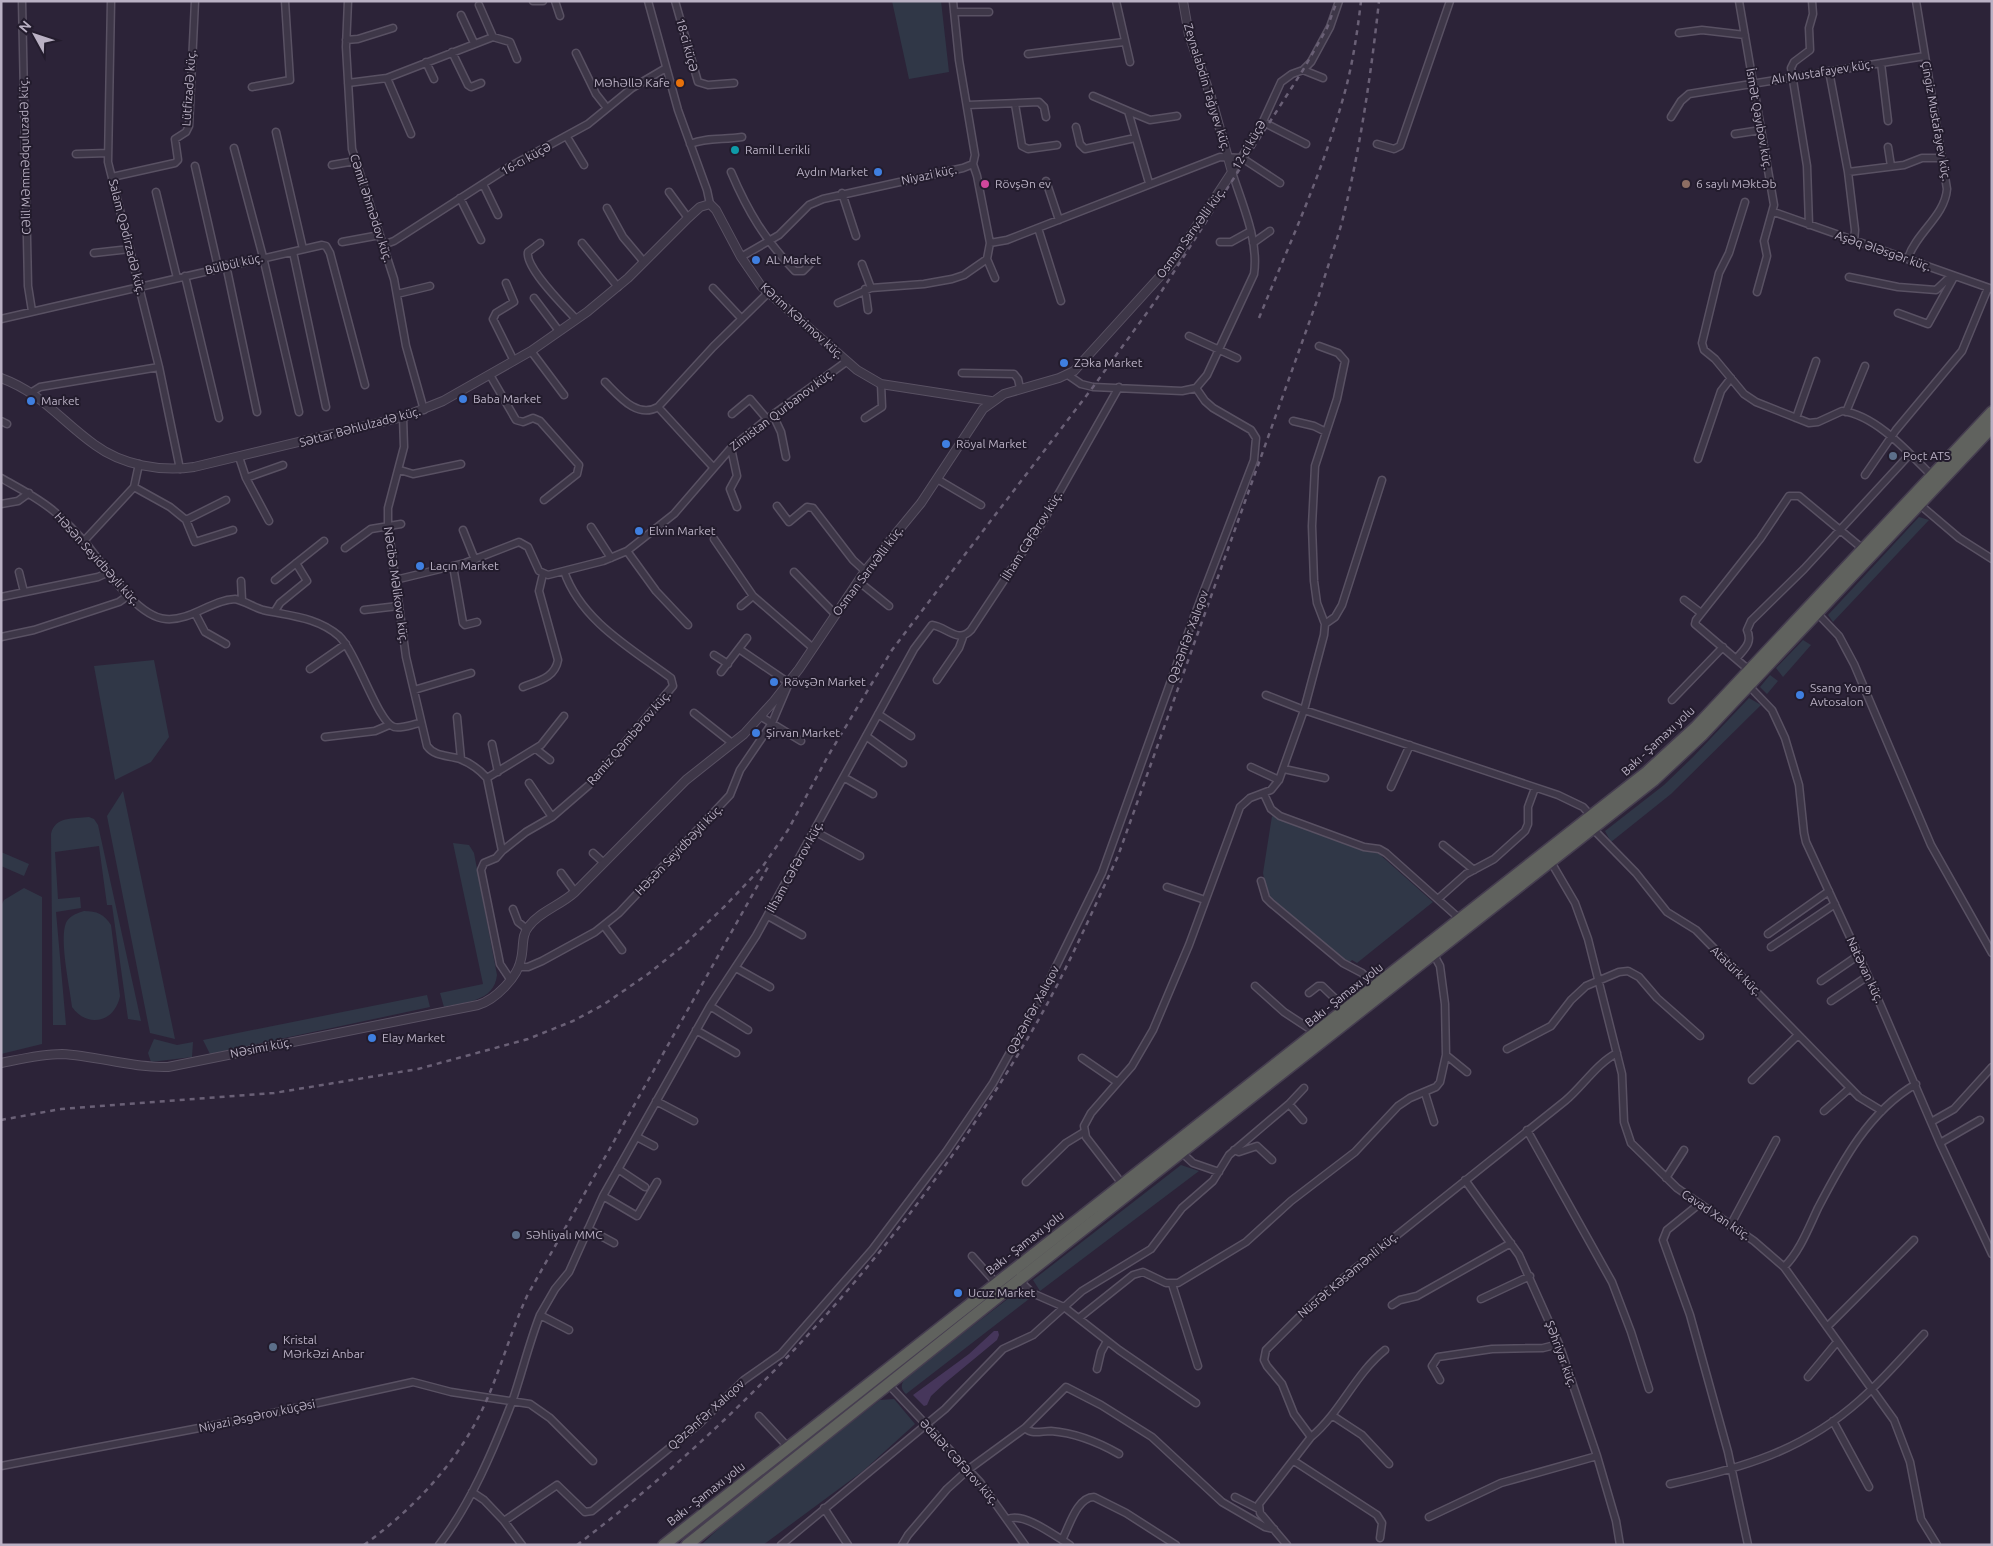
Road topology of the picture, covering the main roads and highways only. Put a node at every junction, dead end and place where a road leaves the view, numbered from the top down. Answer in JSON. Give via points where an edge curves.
{"nodes":[{"id":1,"x":1992,"y":412,"type":"edge"},
{"id":2,"x":1992,"y":427,"type":"edge"},
{"id":3,"x":664,"y":1545,"type":"edge"},
{"id":4,"x":687,"y":1545,"type":"edge"}],
"edges":[{"from":1,"to":3,"type":"highway","name":"Bakı - Şamaxı yolu","via":[[1678,745],[1462,920]]},
{"from":2,"to":4,"type":"highway","name":"Bakı - Şamaxı yolu","via":[[1685,752],[1593,830],[1018,1280]]}]}
